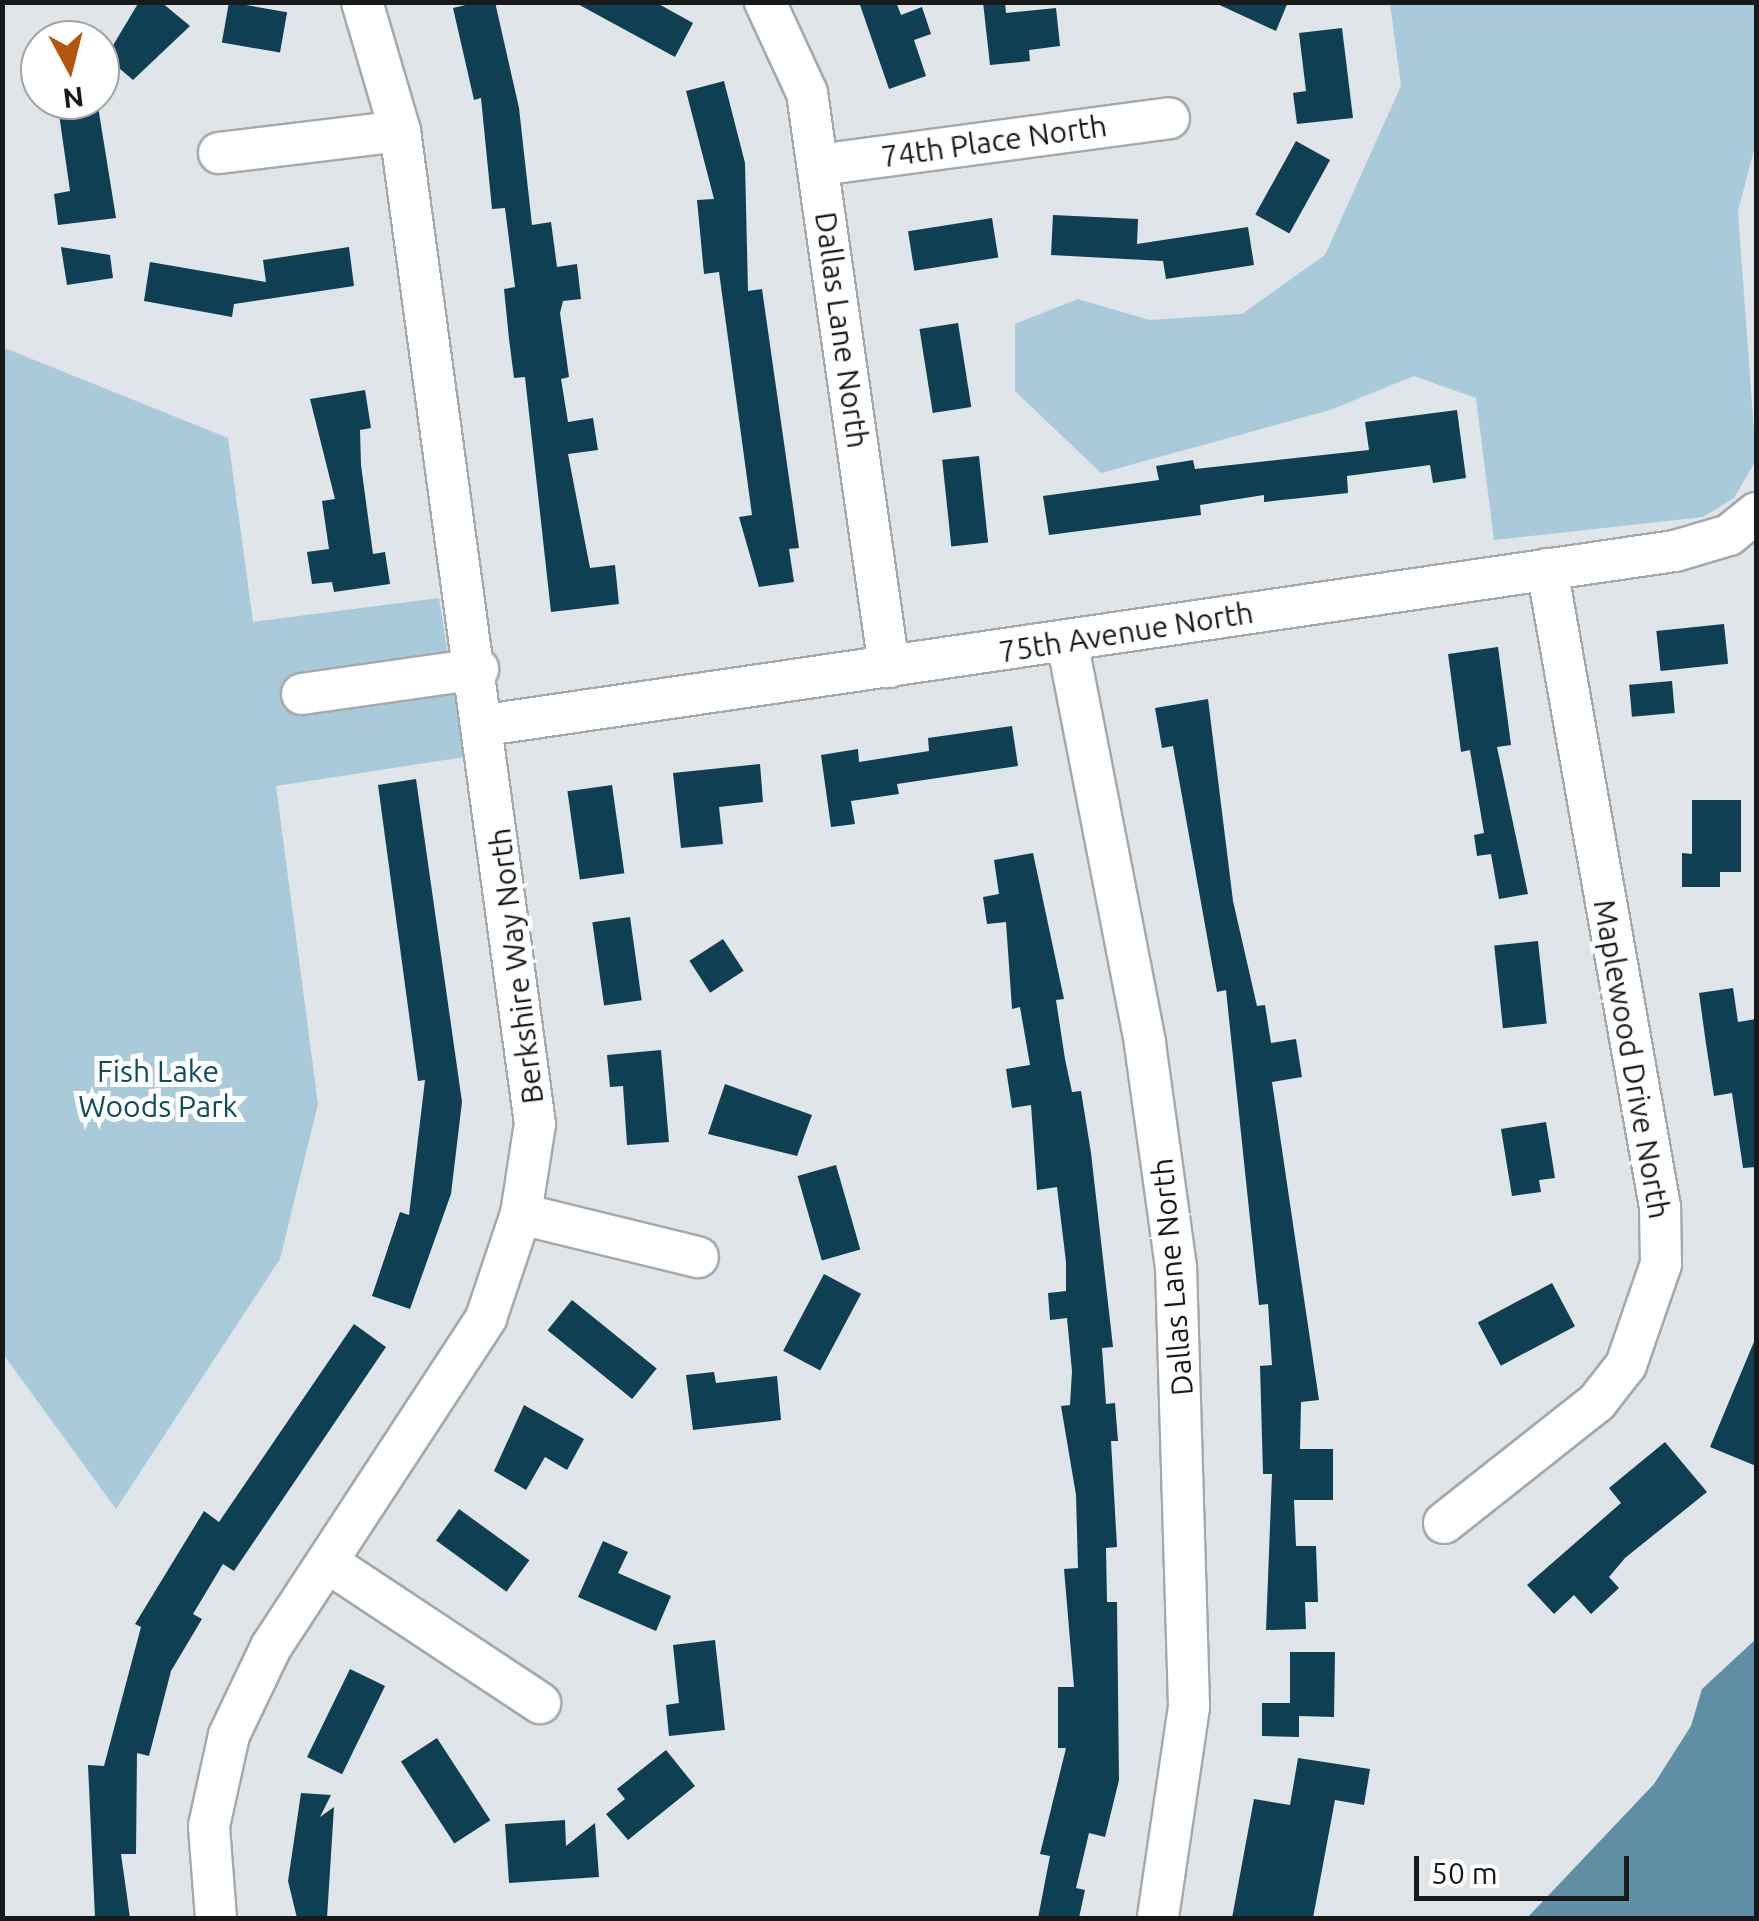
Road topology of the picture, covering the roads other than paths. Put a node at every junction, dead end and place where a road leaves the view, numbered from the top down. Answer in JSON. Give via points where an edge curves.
{"nodes":[{"id":1,"x":362,"y":2,"type":"edge"},
{"id":2,"x":764,"y":2,"type":"edge"},
{"id":3,"x":1169,"y":118,"type":"dead end"},
{"id":4,"x":400,"y":131,"type":"junction"},
{"id":5,"x":218,"y":153,"type":"dead end"},
{"id":6,"x":819,"y":164,"type":"junction"},
{"id":7,"x":1756,"y":513,"type":"edge"},
{"id":8,"x":1547,"y":569,"type":"junction"},
{"id":9,"x":1067,"y":641,"type":"junction"},
{"id":10,"x":889,"y":667,"type":"junction"},
{"id":11,"x":478,"y":669,"type":"junction"},
{"id":12,"x":302,"y":694,"type":"dead end"},
{"id":13,"x":486,"y":725,"type":"junction"},
{"id":14,"x":521,"y":1214,"type":"junction"},
{"id":15,"x":698,"y":1257,"type":"dead end"},
{"id":16,"x":1444,"y":1523,"type":"dead end"},
{"id":17,"x":330,"y":1564,"type":"junction"},
{"id":18,"x":540,"y":1704,"type":"dead end"},
{"id":19,"x":216,"y":1918,"type":"edge"},
{"id":20,"x":1158,"y":1918,"type":"edge"}],
"edges":[{"from":1,"to":4,"type":"street","name":"Berkshire Way North"},
{"from":2,"to":6,"type":"street","name":"Dallas Lane North","via":[[796,55]]},
{"from":3,"to":6,"type":"street","name":"74th Place North"},
{"from":4,"to":5,"type":"street"},
{"from":4,"to":11,"type":"street","name":"Berkshire Way North"},
{"from":6,"to":10,"type":"street","name":"Dallas Lane North"},
{"from":7,"to":8,"type":"street","name":"75th Avenue North","via":[[1705,544]]},
{"from":8,"to":9,"type":"street","name":"75th Avenue North"},
{"from":8,"to":16,"type":"street","name":"Maplewood Drive North","via":[[1660,1207],[1661,1264],[1626,1365],[1597,1402]]},
{"from":9,"to":10,"type":"street","name":"75th Avenue North"},
{"from":9,"to":20,"type":"street","name":"Dallas Lane North","via":[[1144,1044],[1176,1267],[1189,1706]]},
{"from":10,"to":13,"type":"street","name":"75th Avenue North"},
{"from":11,"to":12,"type":"street"},
{"from":11,"to":13,"type":"street","name":"Berkshire Way North"},
{"from":13,"to":14,"type":"street","name":"Berkshire Way North","via":[[533,1074],[535,1124]]},
{"from":14,"to":15,"type":"street"},
{"from":14,"to":17,"type":"street","name":"Berkshire Way North","via":[[486,1318]]},
{"from":17,"to":18,"type":"street"},
{"from":17,"to":19,"type":"street","name":"Berkshire Way North","via":[[271,1647],[229,1734],[209,1826]]}]}
